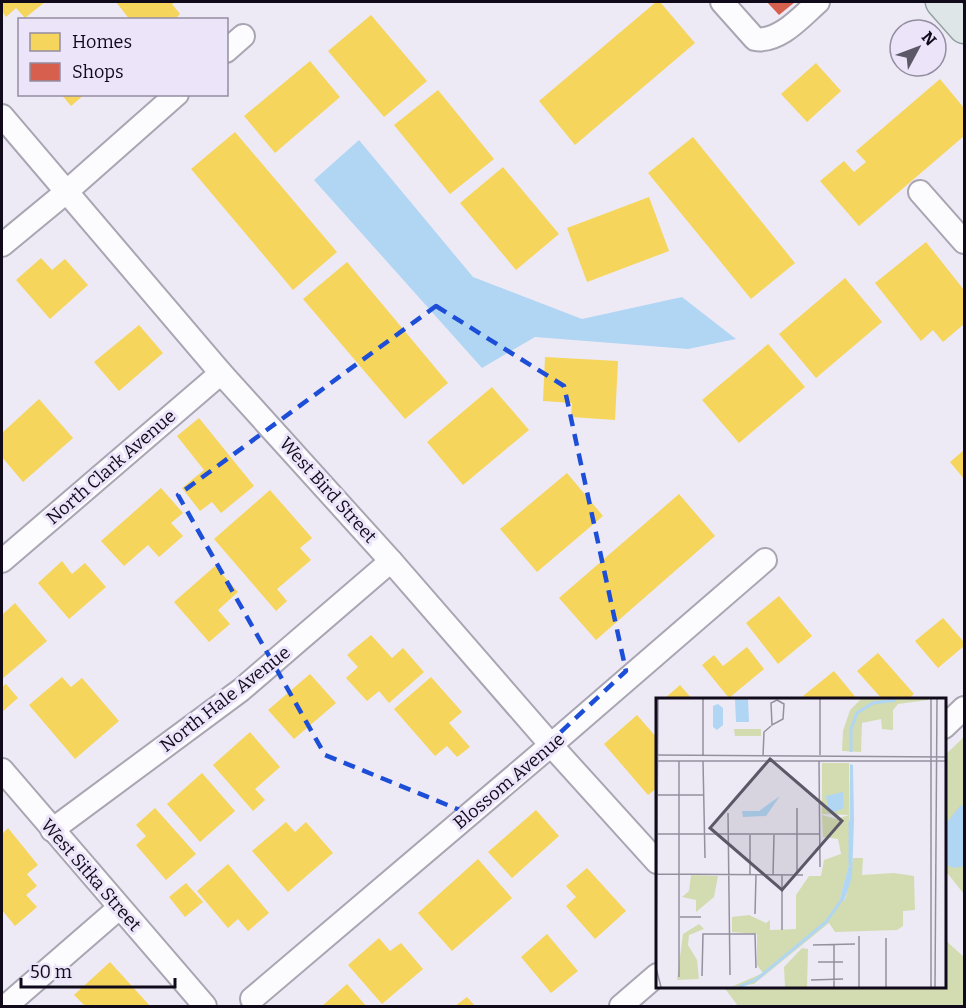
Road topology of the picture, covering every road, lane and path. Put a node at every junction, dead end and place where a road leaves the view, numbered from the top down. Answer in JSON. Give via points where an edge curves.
{"nodes":[{"id":1,"x":722,"y":2,"type":"edge"},
{"id":2,"x":818,"y":2,"type":"edge"},
{"id":3,"x":941,"y":2,"type":"edge"},
{"id":4,"x":964,"y":28,"type":"edge"},
{"id":5,"x":243,"y":36,"type":"dead end"},
{"id":6,"x":228,"y":49,"type":"edge"},
{"id":7,"x":175,"y":96,"type":"edge"},
{"id":8,"x":2,"y":116,"type":"edge"},
{"id":9,"x":920,"y":192,"type":"dead end"},
{"id":10,"x":65,"y":193,"type":"junction"},
{"id":11,"x":964,"y":242,"type":"edge"},
{"id":12,"x":2,"y":245,"type":"edge"},
{"id":13,"x":221,"y":373,"type":"junction"},
{"id":14,"x":765,"y":560,"type":"dead end"},
{"id":15,"x":2,"y":561,"type":"edge"},
{"id":16,"x":391,"y":561,"type":"junction"},
{"id":17,"x":964,"y":708,"type":"edge"},
{"id":18,"x":945,"y":726,"type":"edge"},
{"id":19,"x":551,"y":745,"type":"junction"},
{"id":20,"x":2,"y":771,"type":"edge"},
{"id":21,"x":52,"y":830,"type":"junction"},
{"id":22,"x":656,"y":861,"type":"edge"},
{"id":23,"x":119,"y":908,"type":"junction"},
{"id":24,"x":656,"y":976,"type":"edge"},
{"id":25,"x":252,"y":999,"type":"dead end"},
{"id":26,"x":6,"y":1006,"type":"edge"},
{"id":27,"x":205,"y":1006,"type":"edge"},
{"id":28,"x":621,"y":1006,"type":"edge"}],
"edges":[{"from":1,"to":2,"type":"street","via":[[755,39],[763,40],[784,31]]},
{"from":3,"to":4,"type":"main road"},
{"from":5,"to":6,"type":"street"},
{"from":7,"to":10,"type":"street"},
{"from":8,"to":10,"type":"street","name":"West Bird Street"},
{"from":9,"to":11,"type":"street"},
{"from":10,"to":12,"type":"street"},
{"from":10,"to":13,"type":"street","name":"West Bird Street"},
{"from":13,"to":15,"type":"street","name":"North Clark Avenue"},
{"from":13,"to":16,"type":"street","name":"West Bird Street"},
{"from":14,"to":19,"type":"street","name":"Blossom Avenue"},
{"from":16,"to":19,"type":"street","name":"West Bird Street"},
{"from":16,"to":21,"type":"street","name":"North Hale Avenue","via":[[241,690]]},
{"from":17,"to":18,"type":"street"},
{"from":19,"to":22,"type":"street","name":"West Bird Street"},
{"from":19,"to":25,"type":"street","name":"Blossom Avenue"},
{"from":20,"to":21,"type":"street","name":"West Sitka Street"},
{"from":21,"to":23,"type":"street","name":"West Sitka Street"},
{"from":23,"to":26,"type":"street"},
{"from":23,"to":27,"type":"street","name":"West Sitka Street"},
{"from":24,"to":28,"type":"street"}]}
